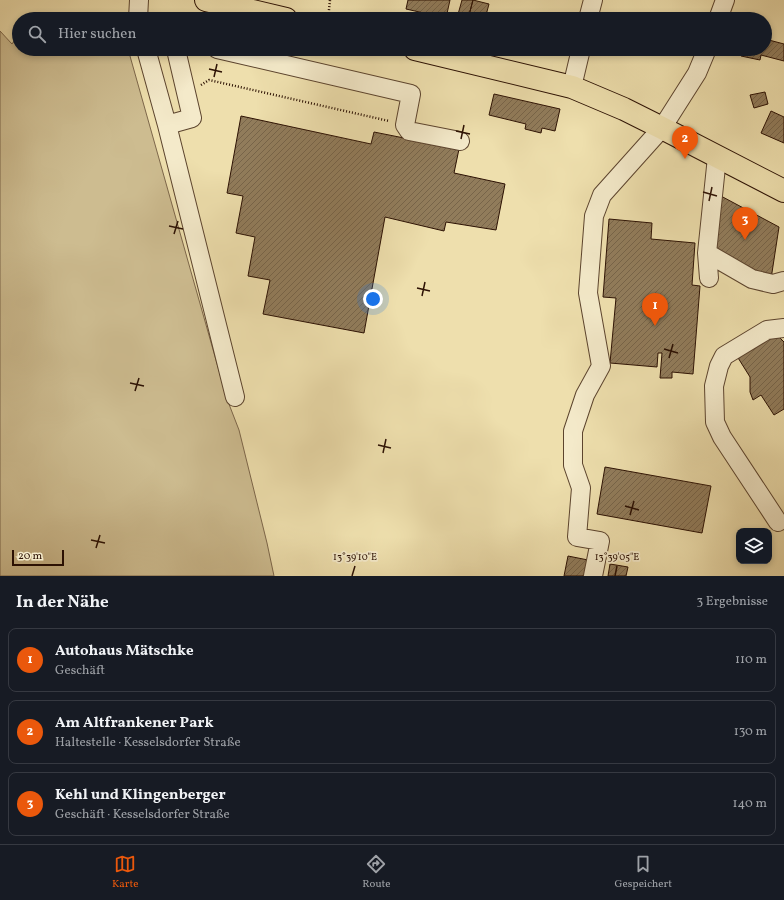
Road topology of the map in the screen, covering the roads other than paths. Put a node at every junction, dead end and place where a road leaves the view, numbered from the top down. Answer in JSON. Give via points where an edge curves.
{"nodes":[{"id":1,"x":139,"y":0,"type":"edge"},
{"id":2,"x":206,"y":0,"type":"edge"},
{"id":3,"x":593,"y":0,"type":"edge"},
{"id":4,"x":725,"y":0,"type":"edge"},
{"id":5,"x":138,"y":12,"type":"edge"},
{"id":6,"x":257,"y":12,"type":"edge"},
{"id":7,"x":590,"y":12,"type":"edge"},
{"id":8,"x":721,"y":12,"type":"edge"},
{"id":9,"x":148,"y":56,"type":"edge"},
{"id":10,"x":177,"y":56,"type":"edge"},
{"id":11,"x":247,"y":56,"type":"edge"},
{"id":12,"x":446,"y":56,"type":"edge"},
{"id":13,"x":579,"y":56,"type":"edge"},
{"id":14,"x":704,"y":56,"type":"edge"},
{"id":15,"x":572,"y":87,"type":"junction"},
{"id":16,"x":167,"y":125,"type":"junction"},
{"id":17,"x":662,"y":128,"type":"junction"},
{"id":18,"x":460,"y":141,"type":"dead end"},
{"id":19,"x":717,"y":157,"type":"junction"},
{"id":20,"x":784,"y":191,"type":"edge"},
{"id":21,"x":707,"y":253,"type":"junction"},
{"id":22,"x":709,"y":278,"type":"dead end"},
{"id":23,"x":784,"y":281,"type":"edge"},
{"id":24,"x":784,"y":328,"type":"edge"},
{"id":25,"x":235,"y":397,"type":"dead end"},
{"id":26,"x":778,"y":522,"type":"dead end"},
{"id":27,"x":593,"y":576,"type":"edge"}],
"edges":[{"from":1,"to":5,"type":"street"},
{"from":2,"to":6,"type":"main road"},
{"from":3,"to":7,"type":"street"},
{"from":4,"to":8,"type":"street"},
{"from":9,"to":16,"type":"street"},
{"from":10,"to":16,"type":"street","via":[[192,118]]},
{"from":11,"to":18,"type":"street","via":[[411,94],[405,125],[409,131]]},
{"from":12,"to":15,"type":"main road"},
{"from":13,"to":15,"type":"street"},
{"from":14,"to":17,"type":"street","via":[[697,73]]},
{"from":15,"to":17,"type":"main road"},
{"from":16,"to":25,"type":"street"},
{"from":17,"to":19,"type":"main road"},
{"from":17,"to":27,"type":"street","via":[[602,195],[594,216],[588,293],[601,366],[585,396],[573,431],[573,465],[580,488],[577,537],[600,540]]},
{"from":19,"to":20,"type":"main road"},
{"from":19,"to":21,"type":"street"},
{"from":21,"to":22,"type":"street"},
{"from":21,"to":23,"type":"street","via":[[752,279],[773,284]]},
{"from":24,"to":26,"type":"street","via":[[767,330],[724,356],[718,366],[714,386],[716,422],[722,437]]}]}
